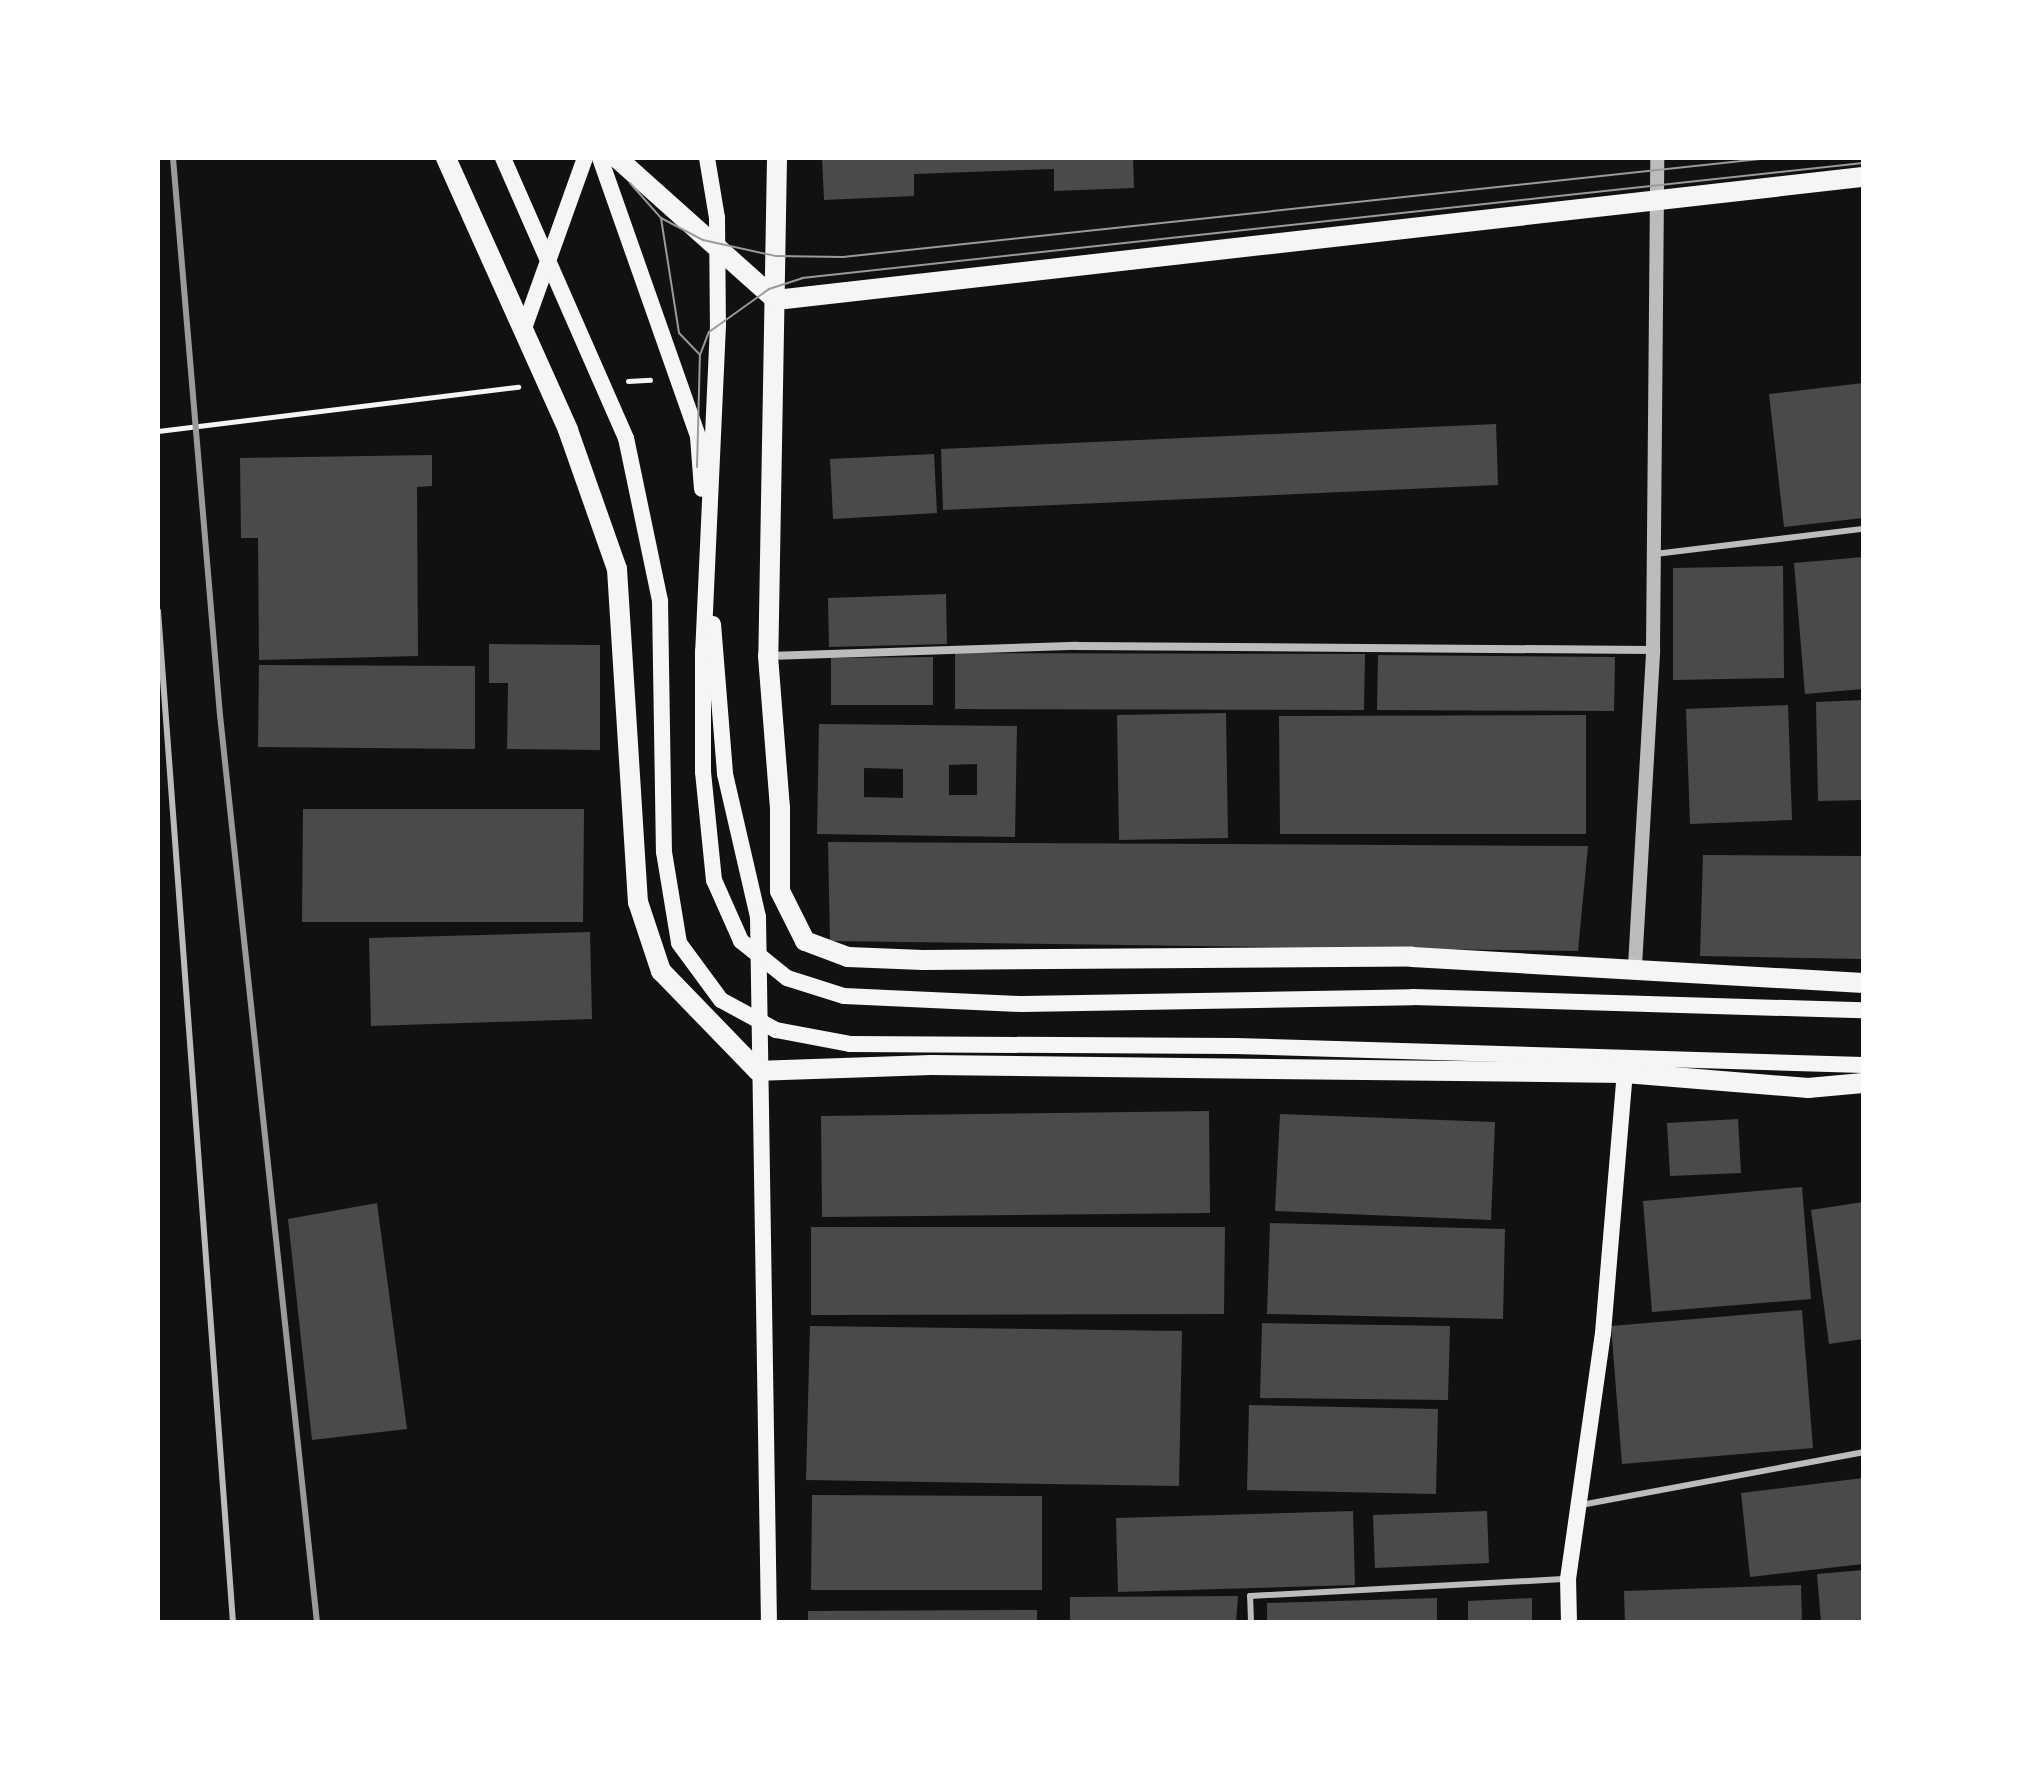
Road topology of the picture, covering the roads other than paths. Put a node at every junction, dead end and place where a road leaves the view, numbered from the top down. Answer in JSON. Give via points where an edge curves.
{"nodes":[{"id":1,"x":446,"y":158,"type":"edge"},
{"id":2,"x":503,"y":158,"type":"edge"},
{"id":3,"x":585,"y":158,"type":"edge"},
{"id":4,"x":600,"y":158,"type":"edge"},
{"id":5,"x":617,"y":158,"type":"edge"},
{"id":6,"x":707,"y":158,"type":"edge"},
{"id":7,"x":777,"y":158,"type":"edge"},
{"id":8,"x":1657,"y":158,"type":"edge"},
{"id":9,"x":1863,"y":177,"type":"edge"},
{"id":10,"x":1660,"y":200,"type":"junction"},
{"id":11,"x":776,"y":300,"type":"junction"},
{"id":12,"x":523,"y":331,"type":"junction"},
{"id":13,"x":1863,"y":529,"type":"edge"},
{"id":14,"x":1651,"y":554,"type":"junction"},
{"id":15,"x":158,"y":611,"type":"edge"},
{"id":16,"x":1653,"y":650,"type":"junction"},
{"id":17,"x":768,"y":656,"type":"junction"},
{"id":18,"x":1635,"y":966,"type":"junction"},
{"id":19,"x":1863,"y":983,"type":"edge"},
{"id":20,"x":1863,"y":1010,"type":"edge"},
{"id":21,"x":1863,"y":1065,"type":"edge"},
{"id":22,"x":758,"y":1071,"type":"junction"},
{"id":23,"x":1625,"y":1073,"type":"junction"},
{"id":24,"x":1863,"y":1083,"type":"edge"},
{"id":25,"x":1863,"y":1452,"type":"edge"},
{"id":26,"x":1581,"y":1505,"type":"junction"},
{"id":27,"x":1568,"y":1579,"type":"junction"},
{"id":28,"x":233,"y":1622,"type":"edge"},
{"id":29,"x":769,"y":1622,"type":"edge"},
{"id":30,"x":1251,"y":1622,"type":"edge"},
{"id":31,"x":1569,"y":1622,"type":"edge"}],
"edges":[{"from":1,"to":12,"type":"main road"},
{"from":2,"to":21,"type":"main road","via":[[626,438],[660,601],[664,852],[679,943],[721,1000],[776,1030],[850,1044],[1235,1046]]},
{"from":3,"to":12,"type":"main road"},
{"from":4,"to":22,"type":"main road","via":[[698,437],[725,774],[758,917]]},
{"from":5,"to":11,"type":"main road"},
{"from":6,"to":20,"type":"main road","via":[[717,218],[718,325],[703,651],[703,772],[714,880],[741,941],[787,978],[844,996],[1023,1004],[1413,997]]},
{"from":7,"to":11,"type":"main road"},
{"from":8,"to":10,"type":"street"},
{"from":9,"to":10,"type":"main road"},
{"from":10,"to":11,"type":"main road"},
{"from":10,"to":14,"type":"street"},
{"from":11,"to":17,"type":"main road"},
{"from":12,"to":22,"type":"main road","via":[[617,569],[638,902],[661,971]]},
{"from":13,"to":14,"type":"lane"},
{"from":14,"to":16,"type":"street"},
{"from":15,"to":28,"type":"lane"},
{"from":16,"to":17,"type":"street","via":[[1077,646]]},
{"from":16,"to":18,"type":"street"},
{"from":17,"to":18,"type":"main road","via":[[780,807],[780,891],[805,941],[848,957],[1412,957]]},
{"from":18,"to":19,"type":"main road"},
{"from":22,"to":23,"type":"main road","via":[[931,1065]]},
{"from":22,"to":29,"type":"main road","via":[[771,1486]]},
{"from":23,"to":24,"type":"main road","via":[[1808,1088]]},
{"from":23,"to":26,"type":"main road","via":[[1603,1333]]},
{"from":25,"to":26,"type":"lane"},
{"from":26,"to":27,"type":"main road"},
{"from":27,"to":30,"type":"lane","via":[[1250,1596]]},
{"from":27,"to":31,"type":"main road"}]}
